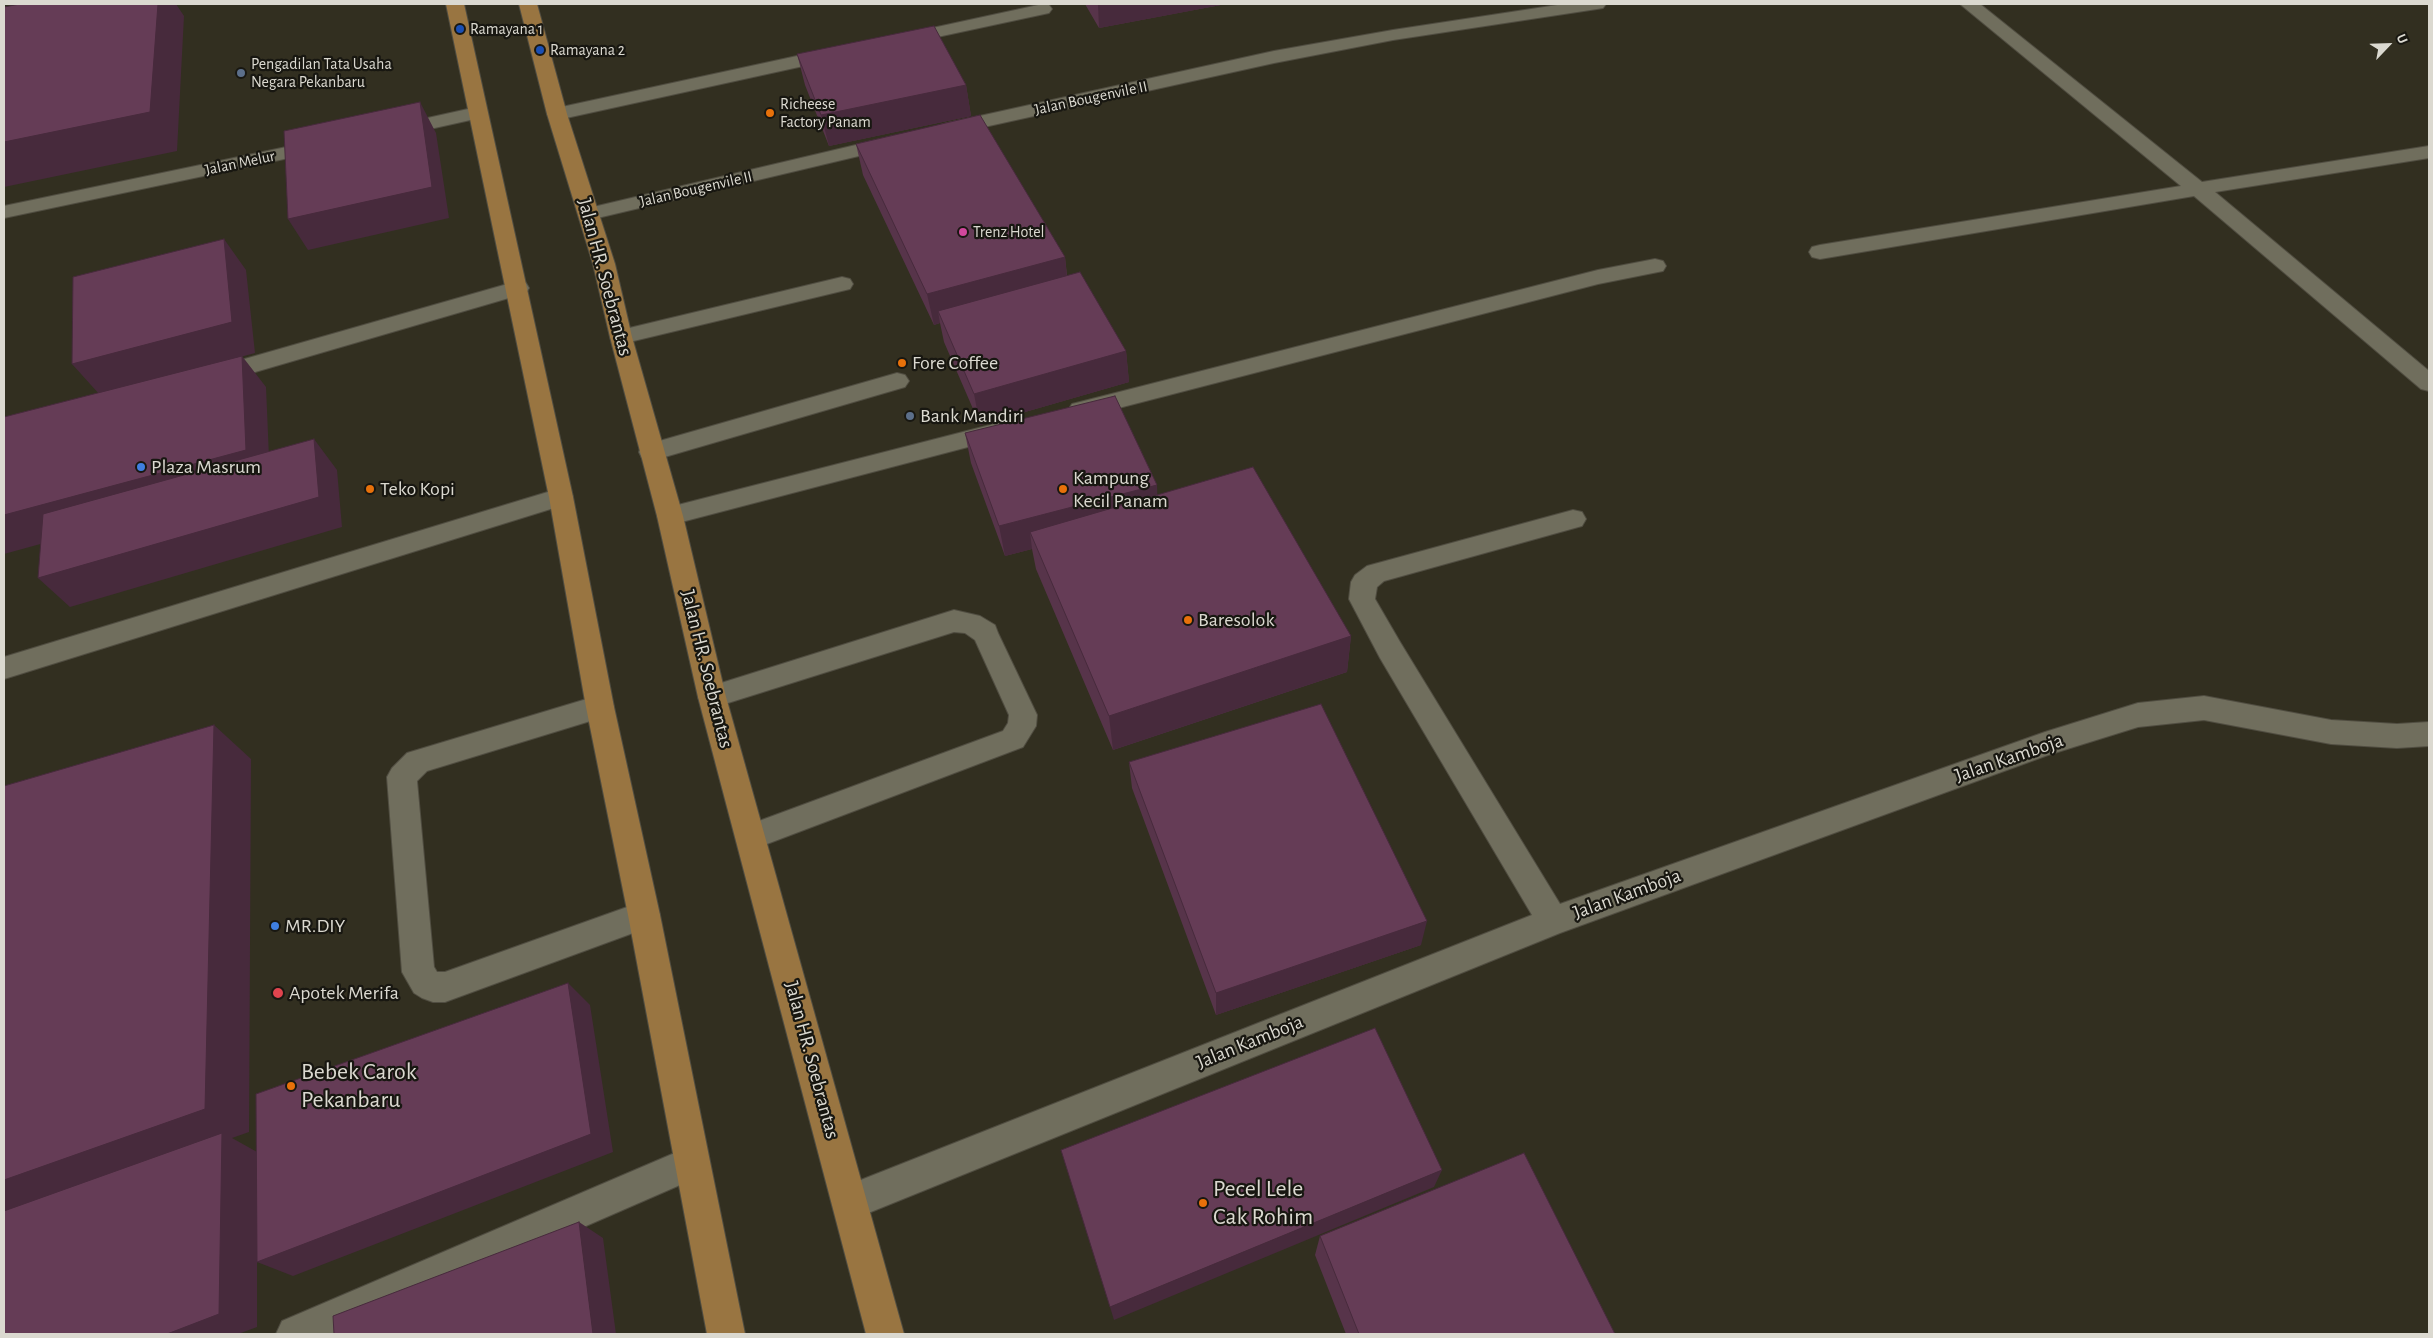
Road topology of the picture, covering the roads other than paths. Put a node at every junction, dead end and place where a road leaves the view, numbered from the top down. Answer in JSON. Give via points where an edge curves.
{"nodes":[{"id":1,"x":455,"y":4,"type":"edge"},
{"id":2,"x":528,"y":4,"type":"edge"},
{"id":3,"x":1597,"y":4,"type":"edge"},
{"id":4,"x":1969,"y":4,"type":"edge"},
{"id":5,"x":1043,"y":9,"type":"dead end"},
{"id":6,"x":878,"y":45,"type":"edge"},
{"id":7,"x":849,"y":51,"type":"edge"},
{"id":8,"x":477,"y":113,"type":"junction"},
{"id":9,"x":557,"y":114,"type":"junction"},
{"id":10,"x":933,"y":133,"type":"edge"},
{"id":11,"x":371,"y":136,"type":"edge"},
{"id":12,"x":914,"y":137,"type":"edge"},
{"id":13,"x":342,"y":142,"type":"edge"},
{"id":14,"x":2429,"y":152,"type":"edge"},
{"id":15,"x":2198,"y":189,"type":"junction"},
{"id":16,"x":4,"y":212,"type":"edge"},
{"id":17,"x":589,"y":214,"type":"junction"},
{"id":18,"x":1820,"y":252,"type":"dead end"},
{"id":19,"x":1655,"y":266,"type":"dead end"},
{"id":20,"x":842,"y":284,"type":"dead end"},
{"id":21,"x":518,"y":288,"type":"junction"},
{"id":22,"x":621,"y":338,"type":"junction"},
{"id":23,"x":898,"y":381,"type":"dead end"},
{"id":24,"x":192,"y":382,"type":"edge"},
{"id":25,"x":2429,"y":383,"type":"edge"},
{"id":26,"x":1057,"y":416,"type":"edge"},
{"id":27,"x":1028,"y":424,"type":"edge"},
{"id":28,"x":651,"y":452,"type":"junction"},
{"id":29,"x":561,"y":497,"type":"junction"},
{"id":30,"x":670,"y":516,"type":"junction"},
{"id":31,"x":1573,"y":519,"type":"dead end"},
{"id":32,"x":4,"y":668,"type":"edge"},
{"id":33,"x":712,"y":697,"type":"junction"},
{"id":34,"x":600,"y":707,"type":"junction"},
{"id":35,"x":2429,"y":734,"type":"edge"},
{"id":36,"x":751,"y":837,"type":"junction"},
{"id":37,"x":644,"y":915,"type":"junction"},
{"id":38,"x":1553,"y":921,"type":"junction"},
{"id":39,"x":691,"y":1163,"type":"junction"},
{"id":40,"x":851,"y":1202,"type":"junction"},
{"id":41,"x":295,"y":1334,"type":"edge"},
{"id":42,"x":726,"y":1334,"type":"edge"},
{"id":43,"x":885,"y":1334,"type":"edge"}],
"edges":[{"from":1,"to":8,"type":"main road"},
{"from":2,"to":9,"type":"main road","name":"Jalan HR. Soebrantas"},
{"from":3,"to":10,"type":"street","name":"Jalan Bougenvile II","via":[[1274,57]]},
{"from":4,"to":15,"type":"street"},
{"from":5,"to":6,"type":"street"},
{"from":7,"to":9,"type":"street"},
{"from":8,"to":11,"type":"street"},
{"from":8,"to":21,"type":"main road"},
{"from":9,"to":17,"type":"main road","name":"Jalan HR. Soebrantas"},
{"from":12,"to":17,"type":"street","name":"Jalan Bougenvile II"},
{"from":13,"to":16,"type":"street","name":"Jalan Melur"},
{"from":14,"to":15,"type":"street"},
{"from":15,"to":18,"type":"street"},
{"from":15,"to":25,"type":"street"},
{"from":17,"to":22,"type":"main road","name":"Jalan HR. Soebrantas"},
{"from":19,"to":26,"type":"street","via":[[1598,277]]},
{"from":20,"to":22,"type":"street"},
{"from":21,"to":24,"type":"street"},
{"from":21,"to":29,"type":"main road"},
{"from":22,"to":28,"type":"main road","name":"Jalan HR. Soebrantas"},
{"from":23,"to":28,"type":"street"},
{"from":27,"to":30,"type":"street"},
{"from":28,"to":30,"type":"main road","name":"Jalan HR. Soebrantas"},
{"from":29,"to":32,"type":"street"},
{"from":29,"to":34,"type":"main road"},
{"from":30,"to":33,"type":"main road","name":"Jalan HR. Soebrantas"},
{"from":31,"to":38,"type":"street","via":[[1376,573],[1364,582],[1362,599]]},
{"from":33,"to":36,"type":"main road","name":"Jalan HR. Soebrantas"},
{"from":33,"to":36,"type":"street","via":[[954,621],[971,623],[985,633],[1023,715],[1022,726],[1013,739]]},
{"from":34,"to":37,"type":"main road"},
{"from":34,"to":37,"type":"street","via":[[416,762],[402,777],[418,972],[433,987],[445,987]]},
{"from":35,"to":38,"type":"street","name":"Jalan Kamboja","via":[[2397,736],[2331,732],[2204,708],[2138,715],[2045,744]]},
{"from":36,"to":40,"type":"main road","name":"Jalan HR. Soebrantas"},
{"from":37,"to":39,"type":"main road"},
{"from":38,"to":40,"type":"street","name":"Jalan Kamboja"},
{"from":39,"to":41,"type":"street"},
{"from":39,"to":42,"type":"main road"},
{"from":40,"to":43,"type":"main road","name":"Jalan HR. Soebrantas"}]}
